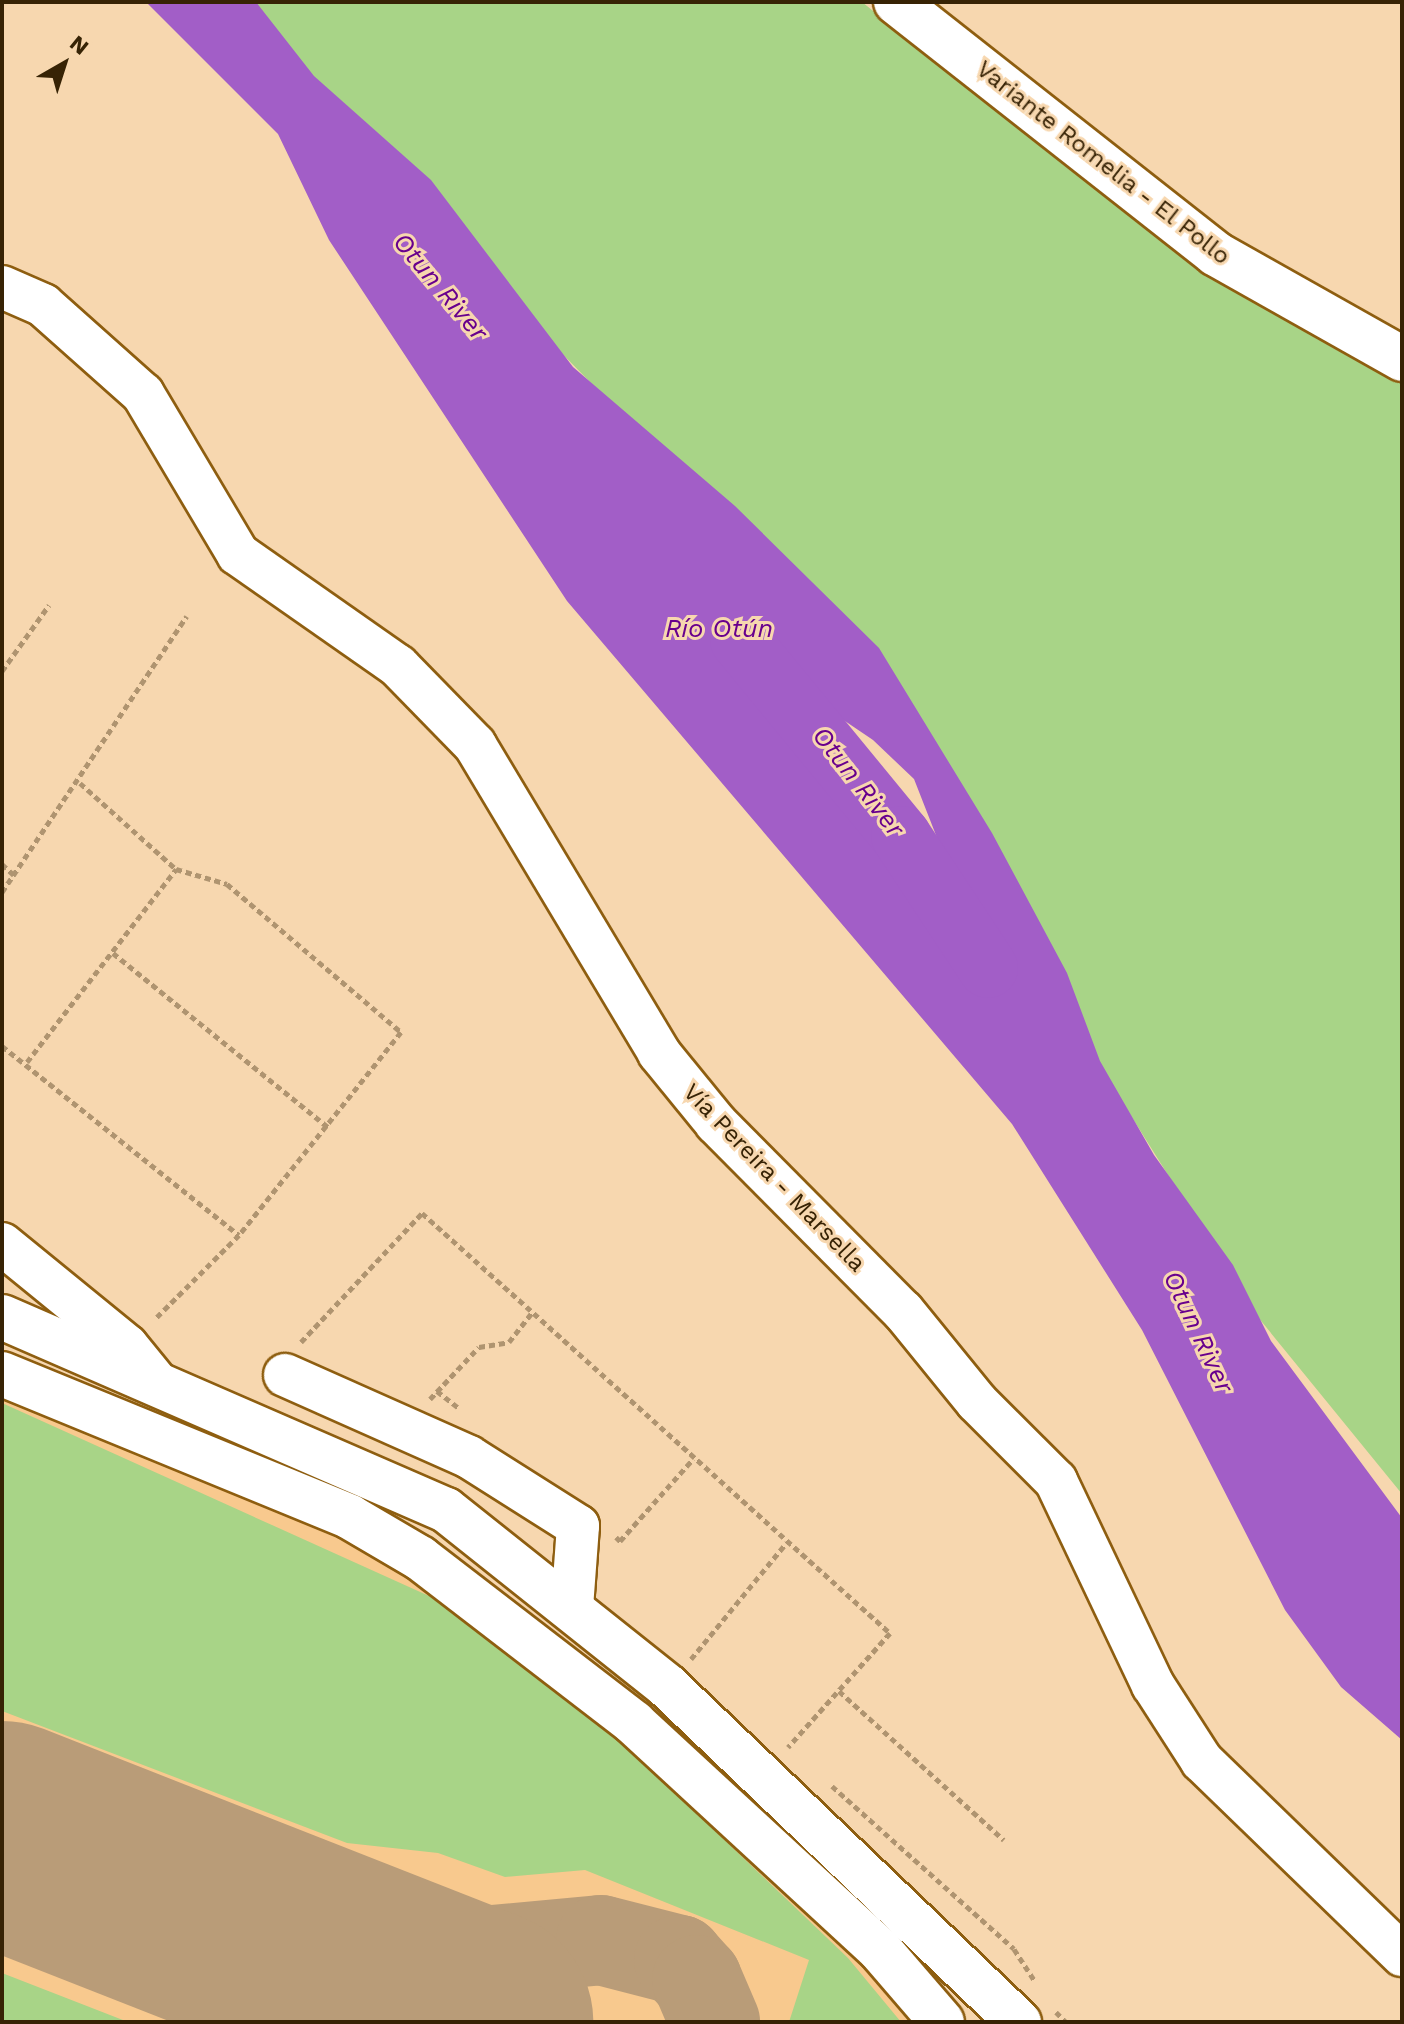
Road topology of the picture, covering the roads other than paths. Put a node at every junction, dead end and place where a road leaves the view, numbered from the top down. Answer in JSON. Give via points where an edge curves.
{"nodes":[{"id":1,"x":896,"y":2,"type":"edge"},
{"id":2,"x":2,"y":287,"type":"edge"},
{"id":3,"x":1402,"y":359,"type":"edge"},
{"id":4,"x":2,"y":1244,"type":"edge"},
{"id":5,"x":2,"y":1317,"type":"edge"},
{"id":6,"x":290,"y":1362,"type":"road end"},
{"id":7,"x":2,"y":1374,"type":"edge"},
{"id":8,"x":158,"y":1384,"type":"junction"},
{"id":9,"x":572,"y":1607,"type":"junction"},
{"id":10,"x":1402,"y":1955,"type":"edge"},
{"id":11,"x":942,"y":2022,"type":"edge"},
{"id":12,"x":1019,"y":2022,"type":"edge"}],
"edges":[{"from":1,"to":3,"type":"main road","name":"Variante Romelia - El Pollo","via":[[1216,254]]},
{"from":2,"to":10,"type":"street","name":"Vía Pereira - Marsella","via":[[43,305],[143,394],[238,554],[398,666],[475,745],[659,1053],[716,1123],[903,1311],[977,1402],[1056,1481],[1153,1685],[1202,1761]]},
{"from":4,"to":8,"type":"street","via":[[127,1346]]},
{"from":5,"to":8,"type":"main road"},
{"from":6,"to":9,"type":"street","via":[[469,1457],[578,1526]]},
{"from":7,"to":11,"type":"main road","via":[[350,1517],[420,1558],[634,1723],[880,1950]]},
{"from":8,"to":9,"type":"main road","via":[[446,1510]]},
{"from":9,"to":12,"type":"main road","via":[[667,1686]]}]}
